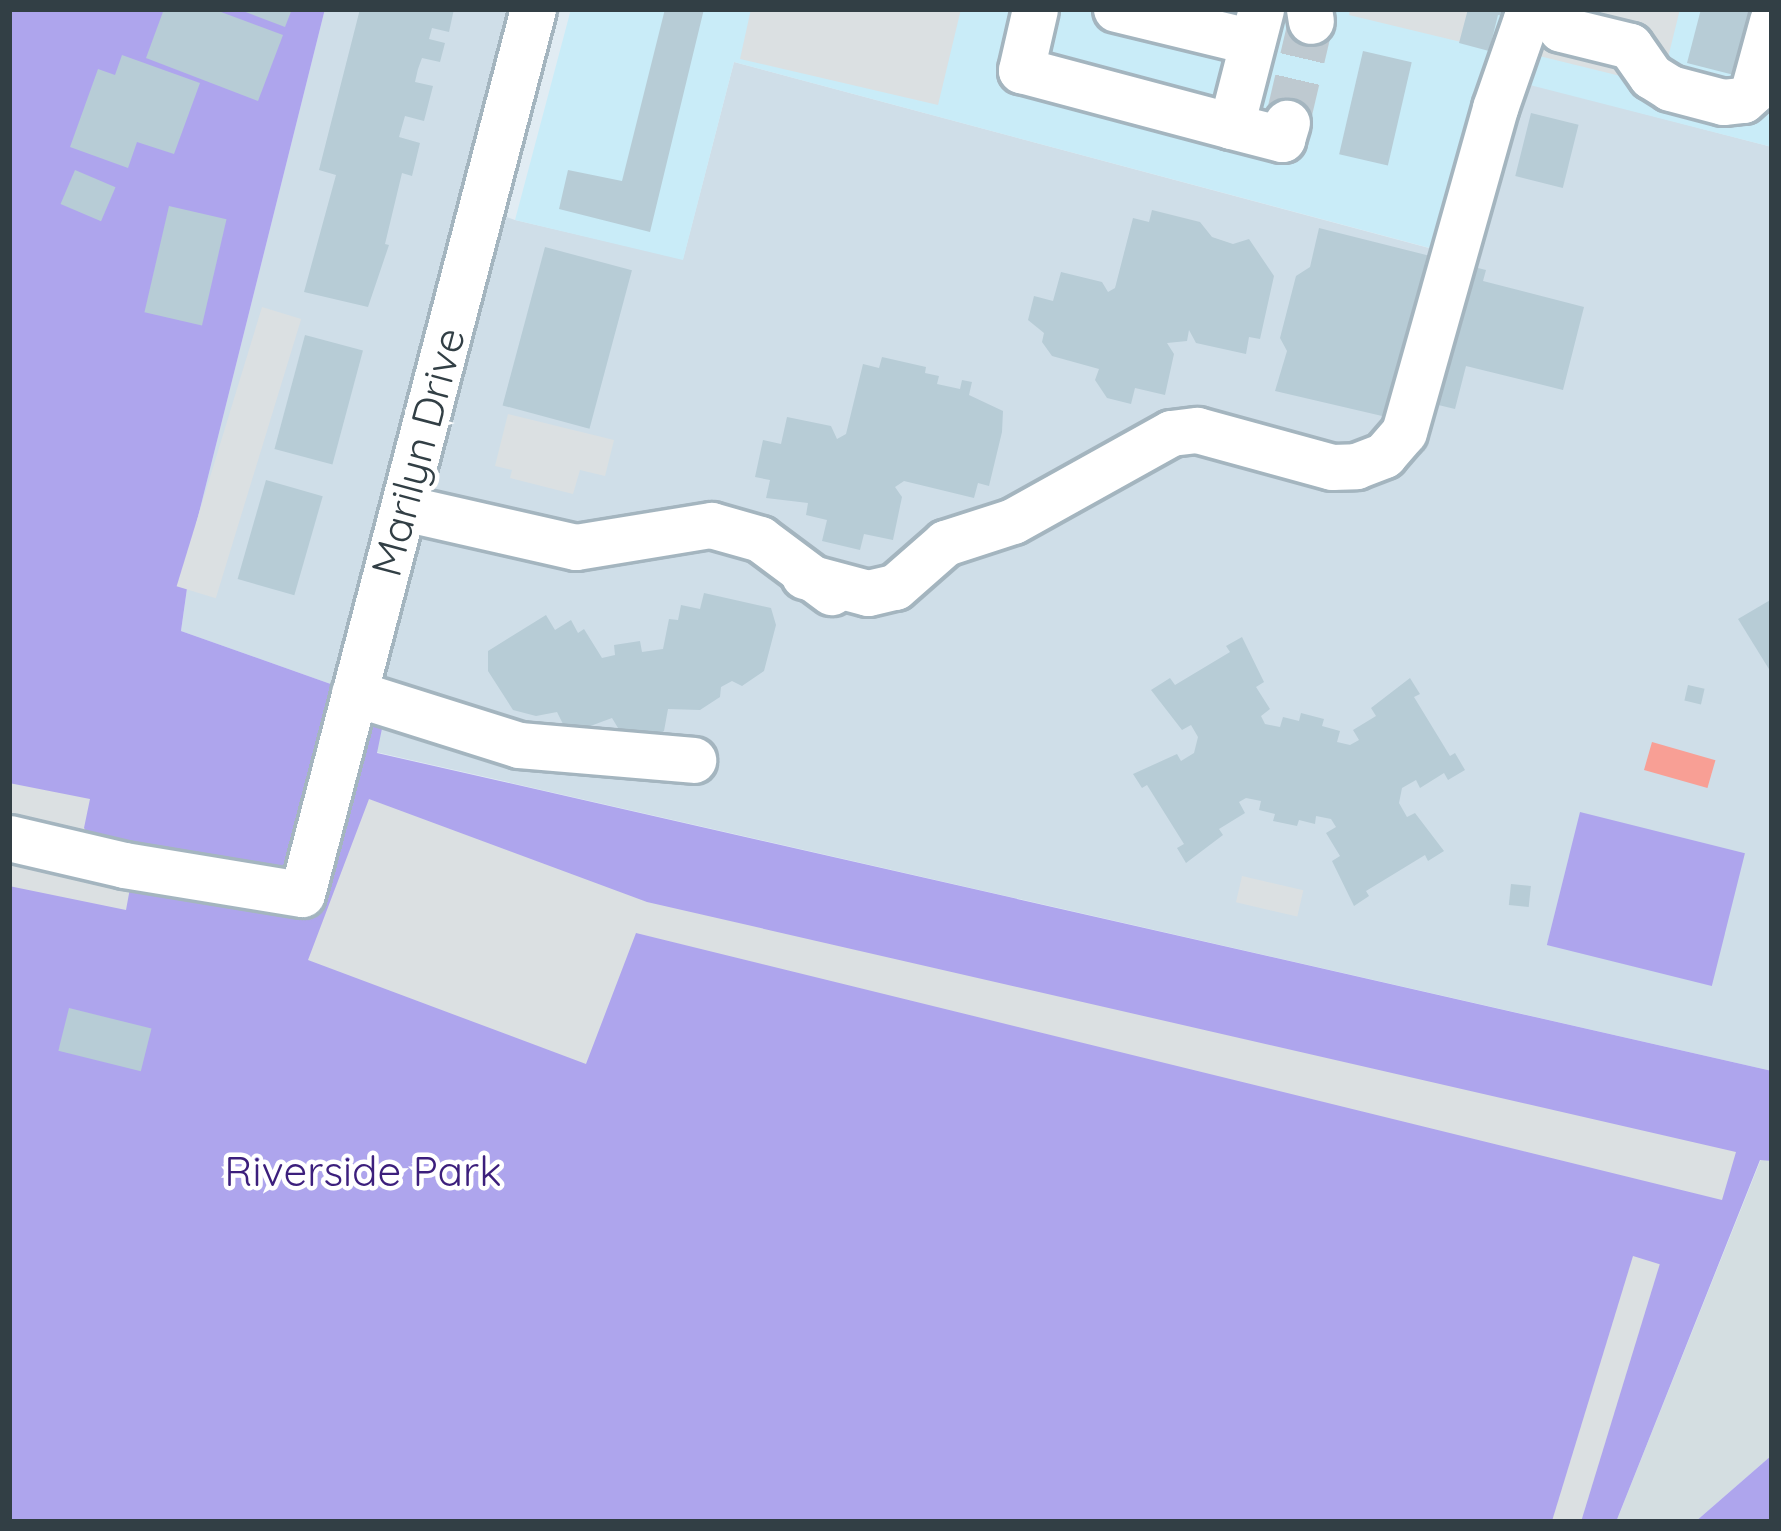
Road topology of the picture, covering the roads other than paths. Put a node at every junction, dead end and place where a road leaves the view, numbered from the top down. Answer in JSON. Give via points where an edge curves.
{"nodes":[{"id":1,"x":533,"y":9,"type":"edge"},
{"id":2,"x":1035,"y":9,"type":"edge"},
{"id":3,"x":1116,"y":9,"type":"edge"},
{"id":4,"x":1540,"y":9,"type":"edge"},
{"id":5,"x":1551,"y":9,"type":"edge"},
{"id":6,"x":1772,"y":21,"type":"edge"},
{"id":7,"x":1256,"y":25,"type":"edge"},
{"id":8,"x":1287,"y":123,"type":"dead end"},
{"id":9,"x":1231,"y":126,"type":"junction"},
{"id":10,"x":404,"y":508,"type":"junction"},
{"id":11,"x":354,"y":693,"type":"junction"},
{"id":12,"x":693,"y":760,"type":"dead end"},
{"id":13,"x":9,"y":838,"type":"edge"}],
"edges":[{"from":1,"to":10,"type":"street","name":"Marilyn Drive"},
{"from":2,"to":9,"type":"street","via":[[1021,70]]},
{"from":3,"to":7,"type":"street"},
{"from":4,"to":10,"type":"street","via":[[1526,20],[1495,108],[1404,432],[1384,454],[1332,467],[1197,430],[1171,433],[1013,521],[944,543],[895,587],[868,593],[820,585],[760,539],[711,525],[576,547]]},
{"from":5,"to":6,"type":"street","via":[[1562,29],[1630,46],[1670,88],[1723,102],[1753,92]]},
{"from":7,"to":9,"type":"street"},
{"from":8,"to":9,"type":"street","via":[[1282,139]]},
{"from":10,"to":11,"type":"street","name":"Marilyn Drive"},
{"from":11,"to":12,"type":"street","via":[[519,746]]},
{"from":11,"to":13,"type":"street","name":"Marilyn Drive","via":[[302,894]]}]}
